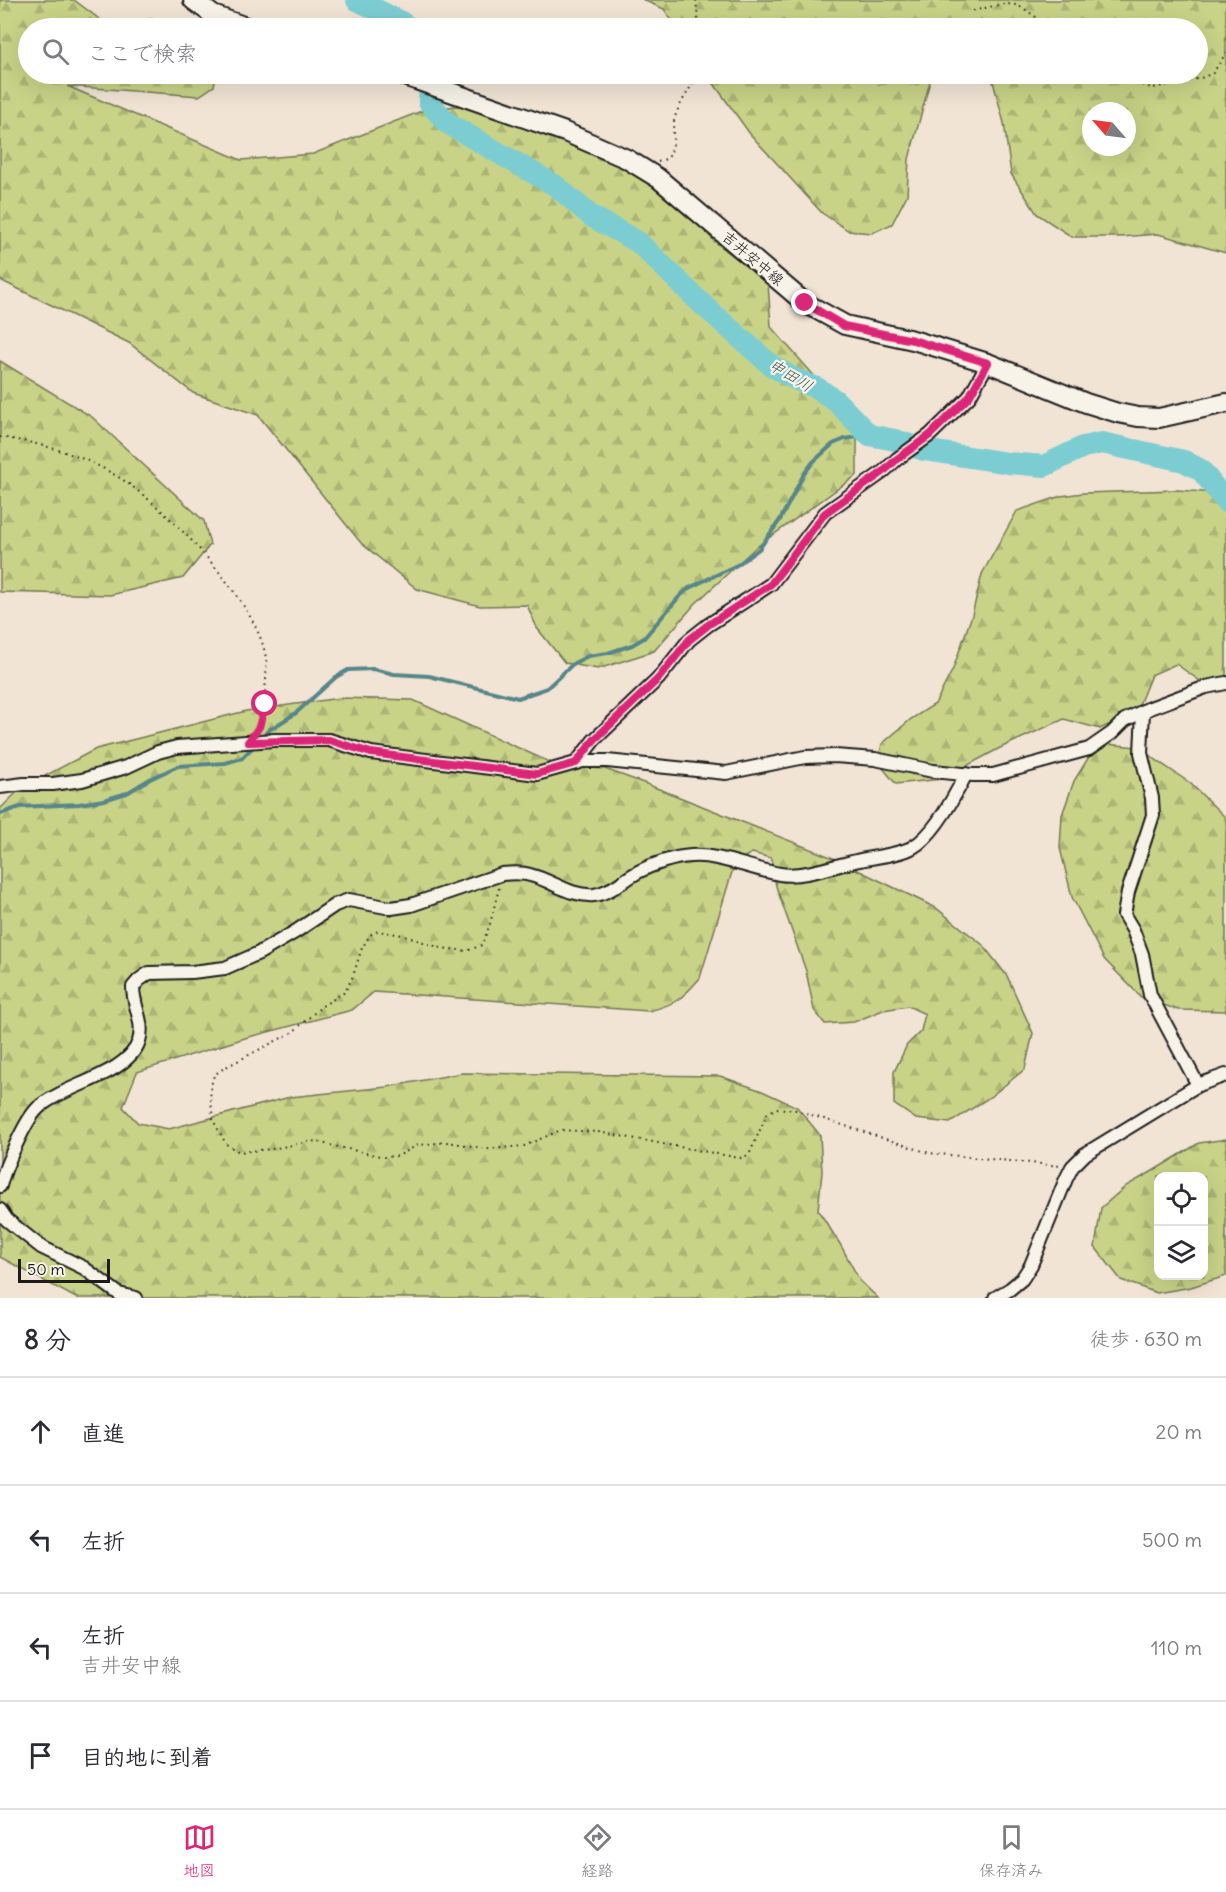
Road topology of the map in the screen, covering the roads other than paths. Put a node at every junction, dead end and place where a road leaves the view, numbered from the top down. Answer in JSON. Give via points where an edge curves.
{"nodes":[{"id":1,"x":194,"y":0,"type":"edge"},
{"id":2,"x":221,"y":18,"type":"edge"},
{"id":3,"x":433,"y":84,"type":"edge"},
{"id":4,"x":988,"y":363,"type":"junction"},
{"id":5,"x":1226,"y":403,"type":"edge"},
{"id":6,"x":1226,"y":683,"type":"edge"},
{"id":7,"x":1143,"y":711,"type":"junction"},
{"id":8,"x":576,"y":763,"type":"junction"},
{"id":9,"x":966,"y":774,"type":"junction"},
{"id":10,"x":0,"y":787,"type":"edge"},
{"id":11,"x":1226,"y":1075,"type":"edge"},
{"id":12,"x":1198,"y":1084,"type":"junction"},
{"id":13,"x":0,"y":1186,"type":"edge"},
{"id":14,"x":0,"y":1210,"type":"edge"},
{"id":15,"x":136,"y":1298,"type":"edge"},
{"id":16,"x":995,"y":1298,"type":"edge"}],
"edges":[{"from":1,"to":2,"type":"main road"},
{"from":3,"to":4,"type":"main road","name":"吉井安中線","via":[[627,159],[658,178],[805,303],[844,326],[913,340]]},
{"from":4,"to":5,"type":"main road","name":"吉井安中線","via":[[1086,403],[1138,417],[1159,418]]},
{"from":4,"to":8,"type":"street","via":[[969,397],[930,435],[825,513],[771,584],[689,640],[658,679],[594,740]]},
{"from":6,"to":7,"type":"street"},
{"from":7,"to":9,"type":"street","via":[[1089,749],[993,775]]},
{"from":7,"to":12,"type":"street","via":[[1141,753],[1153,815],[1124,915],[1142,954],[1150,995]]},
{"from":8,"to":9,"type":"street","via":[[607,761],[726,773],[805,757],[835,756]]},
{"from":8,"to":10,"type":"street","via":[[537,774],[371,753],[329,740],[248,742],[177,747],[82,780]]},
{"from":9,"to":13,"type":"street","via":[[951,803],[913,848],[783,875],[691,856],[640,871],[595,895],[571,892],[531,875],[502,874],[411,905],[391,908],[349,900],[268,948],[225,968],[149,973],[133,987],[142,1026],[130,1056],[37,1109],[16,1144]]},
{"from":11,"to":12,"type":"street"},
{"from":12,"to":16,"type":"street","via":[[1085,1154],[1072,1167],[1031,1264],[1022,1279]]},
{"from":14,"to":15,"type":"street","via":[[41,1247],[84,1268],[119,1294]]}]}
